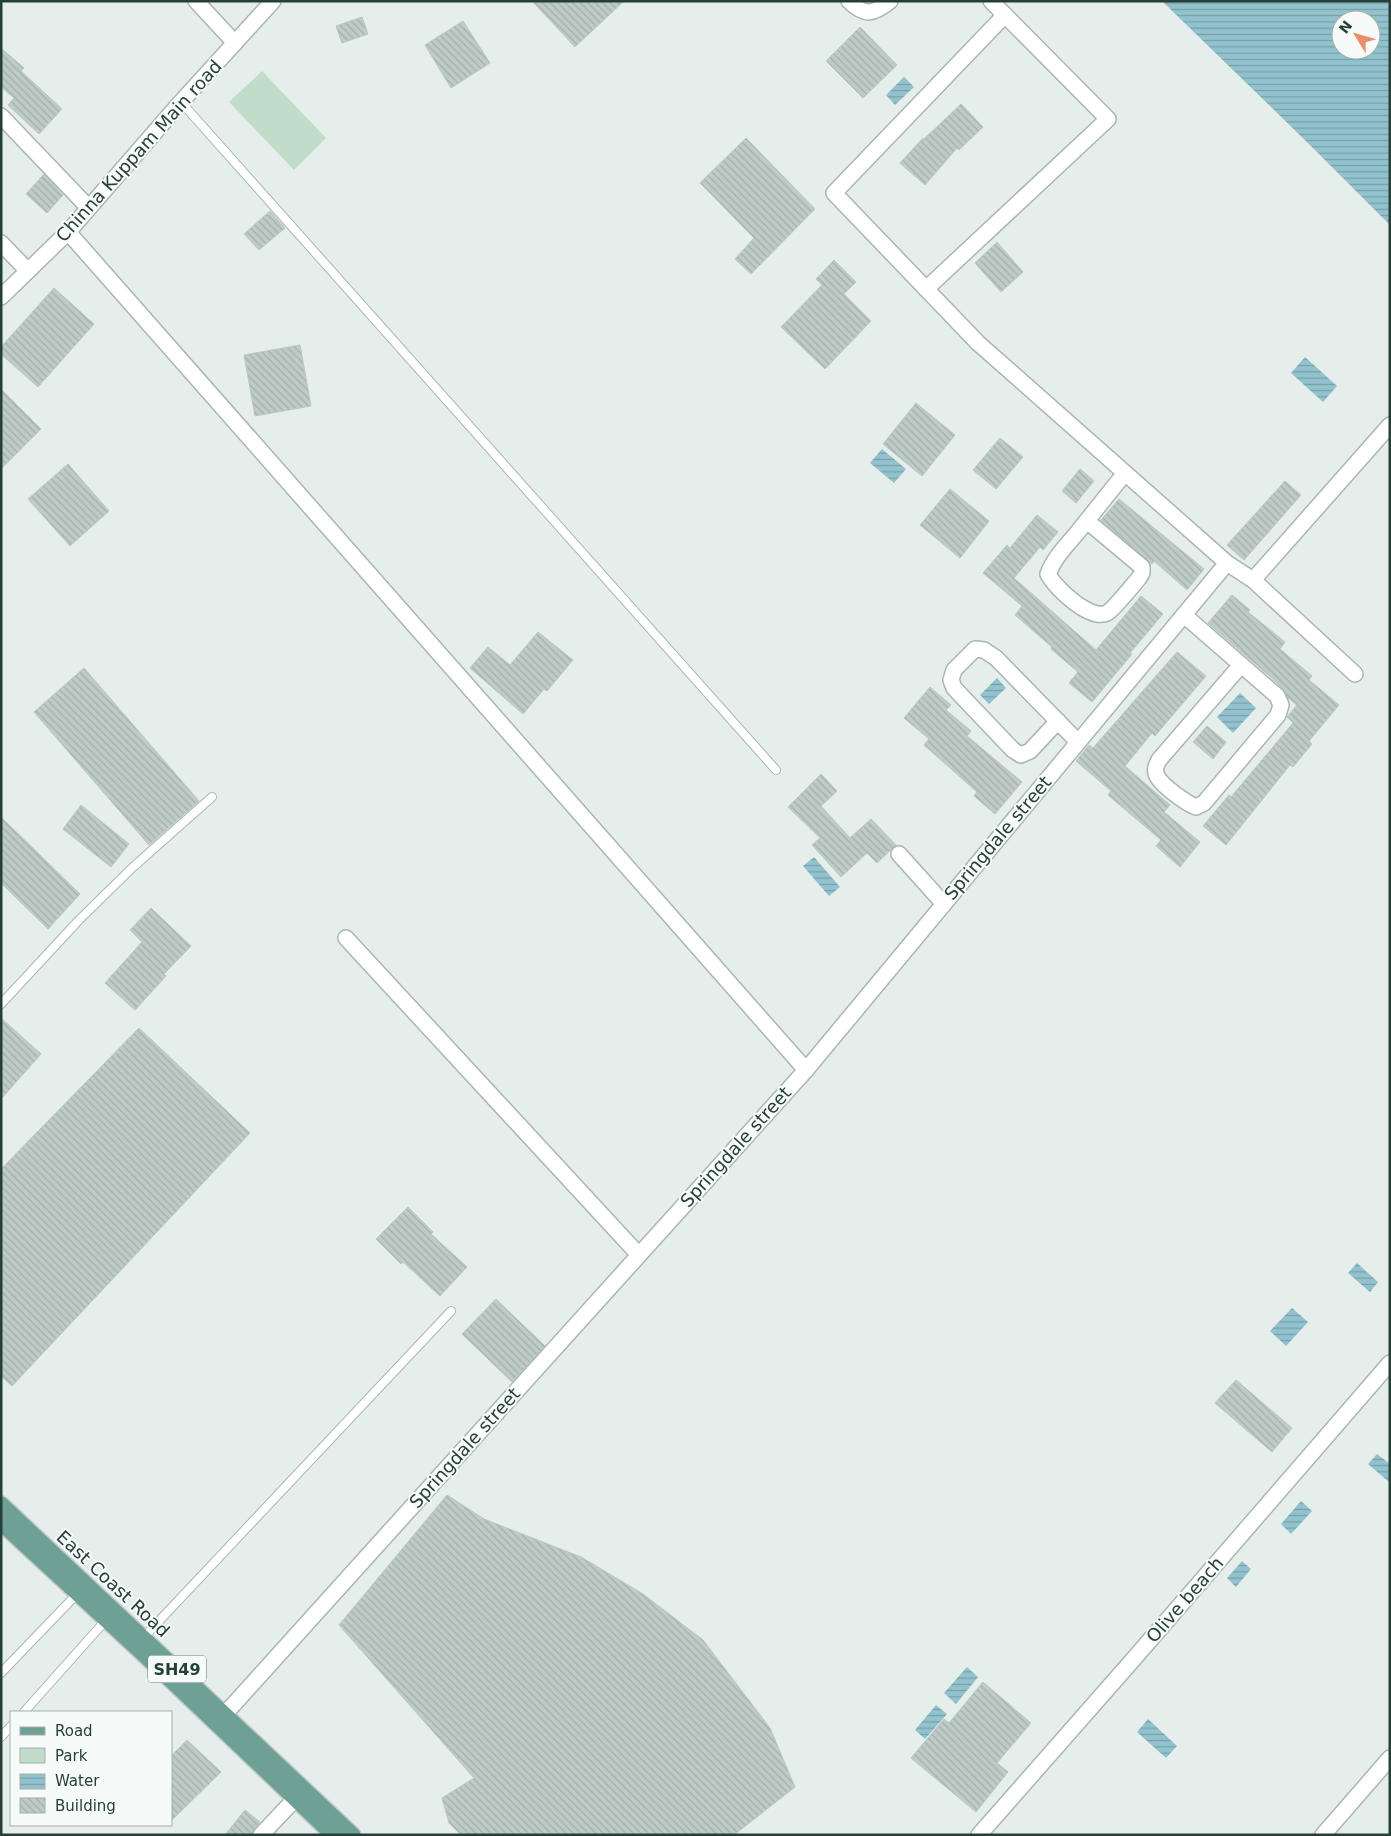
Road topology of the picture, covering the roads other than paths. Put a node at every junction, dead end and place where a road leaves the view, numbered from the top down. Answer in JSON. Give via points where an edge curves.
{"nodes":[{"id":1,"x":196,"y":1,"type":"edge"},
{"id":2,"x":273,"y":1,"type":"edge"},
{"id":3,"x":849,"y":1,"type":"edge"},
{"id":4,"x":890,"y":1,"type":"edge"},
{"id":5,"x":991,"y":1,"type":"edge"},
{"id":6,"x":1005,"y":15,"type":"junction"},
{"id":7,"x":235,"y":43,"type":"junction"},
{"id":8,"x":181,"y":102,"type":"junction"},
{"id":9,"x":1,"y":116,"type":"edge"},
{"id":10,"x":88,"y":207,"type":"junction"},
{"id":11,"x":68,"y":232,"type":"junction"},
{"id":12,"x":1,"y":243,"type":"edge"},
{"id":13,"x":28,"y":271,"type":"junction"},
{"id":14,"x":926,"y":289,"type":"junction"},
{"id":15,"x":1,"y":297,"type":"edge"},
{"id":16,"x":1390,"y":425,"type":"edge"},
{"id":17,"x":1125,"y":473,"type":"junction"},
{"id":18,"x":1087,"y":521,"type":"junction"},
{"id":19,"x":1227,"y":563,"type":"junction"},
{"id":20,"x":1253,"y":580,"type":"junction"},
{"id":21,"x":1184,"y":614,"type":"junction"},
{"id":22,"x":1241,"y":665,"type":"junction"},
{"id":23,"x":1355,"y":674,"type":"dead end"},
{"id":24,"x":1058,"y":721,"type":"junction"},
{"id":25,"x":1078,"y":742,"type":"junction"},
{"id":26,"x":776,"y":770,"type":"dead end"},
{"id":27,"x":212,"y":797,"type":"dead end"},
{"id":28,"x":899,"y":854,"type":"dead end"},
{"id":29,"x":944,"y":904,"type":"junction"},
{"id":30,"x":346,"y":938,"type":"dead end"},
{"id":31,"x":1,"y":1004,"type":"edge"},
{"id":32,"x":806,"y":1070,"type":"junction"},
{"id":33,"x":639,"y":1255,"type":"junction"},
{"id":34,"x":451,"y":1311,"type":"dead end"},
{"id":35,"x":1390,"y":1363,"type":"edge"},
{"id":36,"x":1,"y":1504,"type":"edge"},
{"id":37,"x":4,"y":1530,"type":"edge"},
{"id":38,"x":77,"y":1594,"type":"junction"},
{"id":39,"x":106,"y":1620,"type":"junction"},
{"id":40,"x":143,"y":1638,"type":"junction"},
{"id":41,"x":1,"y":1673,"type":"edge"},
{"id":42,"x":25,"y":1711,"type":"edge"},
{"id":43,"x":225,"y":1714,"type":"junction"},
{"id":44,"x":10,"y":1727,"type":"edge"},
{"id":45,"x":1,"y":1737,"type":"edge"},
{"id":46,"x":1390,"y":1758,"type":"edge"},
{"id":47,"x":295,"y":1799,"type":"junction"},
{"id":48,"x":261,"y":1835,"type":"edge"},
{"id":49,"x":333,"y":1835,"type":"edge"},
{"id":50,"x":353,"y":1835,"type":"edge"},
{"id":51,"x":978,"y":1835,"type":"edge"},
{"id":52,"x":1323,"y":1835,"type":"edge"}],
"edges":[{"from":1,"to":7,"type":"street"},
{"from":2,"to":7,"type":"street","name":"Chinna Kuppam Main road"},
{"from":3,"to":4,"type":"street","via":[[858,10],[866,12],[880,9]]},
{"from":5,"to":6,"type":"street"},
{"from":6,"to":14,"type":"street","via":[[834,193]]},
{"from":6,"to":14,"type":"street","via":[[1108,119]]},
{"from":7,"to":8,"type":"street","name":"Chinna Kuppam Main road"},
{"from":8,"to":10,"type":"street","name":"Chinna Kuppam Main road"},
{"from":8,"to":26,"type":"lane"},
{"from":9,"to":10,"type":"street"},
{"from":10,"to":11,"type":"street","name":"Chinna Kuppam Main road"},
{"from":11,"to":13,"type":"street","name":"Chinna Kuppam Main road"},
{"from":11,"to":32,"type":"street"},
{"from":12,"to":13,"type":"street"},
{"from":13,"to":15,"type":"street","name":"Chinna Kuppam Main road"},
{"from":14,"to":17,"type":"street","via":[[978,343]]},
{"from":16,"to":20,"type":"street"},
{"from":17,"to":18,"type":"street"},
{"from":17,"to":19,"type":"street"},
{"from":18,"to":18,"type":"street","via":[[1052,564],[1048,574],[1053,584],[1088,612],[1098,615],[1108,613],[1139,578],[1142,567]]},
{"from":19,"to":20,"type":"street"},
{"from":19,"to":21,"type":"street","name":"Springdale street"},
{"from":20,"to":23,"type":"street"},
{"from":21,"to":22,"type":"street"},
{"from":21,"to":25,"type":"street","name":"Springdale street"},
{"from":22,"to":22,"type":"street","via":[[1159,760],[1155,769],[1158,778],[1196,807],[1204,802],[1278,715],[1281,705],[1277,696]]},
{"from":24,"to":24,"type":"street","via":[[996,658],[984,650],[975,649],[954,670],[951,680],[954,688],[1021,755],[1030,751]]},
{"from":24,"to":25,"type":"street"},
{"from":25,"to":29,"type":"street","name":"Springdale street"},
{"from":27,"to":31,"type":"lane","via":[[138,862]]},
{"from":28,"to":29,"type":"street"},
{"from":29,"to":32,"type":"street","name":"Springdale street"},
{"from":30,"to":33,"type":"street"},
{"from":32,"to":33,"type":"street","name":"Springdale street"},
{"from":33,"to":43,"type":"street","name":"Springdale street"},
{"from":34,"to":40,"type":"lane"},
{"from":35,"to":51,"type":"street","name":"Olive beach"},
{"from":36,"to":40,"type":"main road","name":"East Coast Road","number":"SH49"},
{"from":37,"to":38,"type":"main road","name":"East Coast Road","number":"SH49"},
{"from":38,"to":39,"type":"main road","name":"East Coast Road","number":"SH49"},
{"from":38,"to":41,"type":"lane"},
{"from":39,"to":42,"type":"lane"},
{"from":39,"to":47,"type":"main road","name":"East Coast Road","number":"SH49"},
{"from":40,"to":43,"type":"main road","name":"East Coast Road","number":"SH49"},
{"from":43,"to":50,"type":"main road","name":"East Coast Road","number":"SH49"},
{"from":44,"to":45,"type":"lane"},
{"from":46,"to":52,"type":"street"},
{"from":47,"to":48,"type":"street"},
{"from":47,"to":49,"type":"main road","name":"East Coast Road","number":"SH49"}]}
